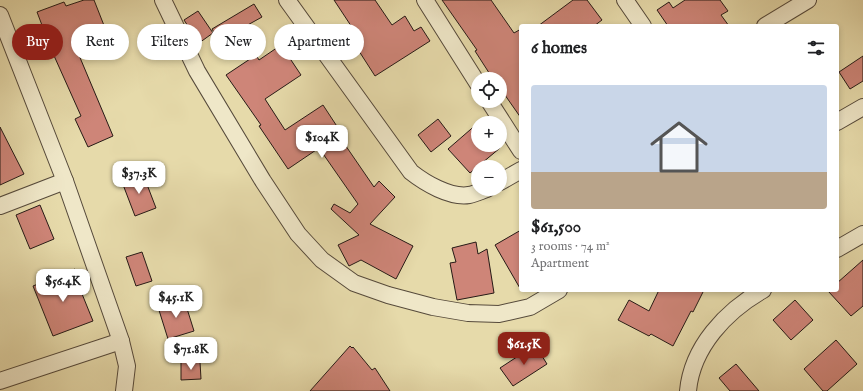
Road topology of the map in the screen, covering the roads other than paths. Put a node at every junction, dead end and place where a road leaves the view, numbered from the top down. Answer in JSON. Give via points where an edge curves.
{"nodes":[{"id":1,"x":163,"y":0,"type":"edge"},
{"id":2,"x":287,"y":0,"type":"edge"},
{"id":3,"x":425,"y":0,"type":"edge"},
{"id":4,"x":625,"y":0,"type":"edge"},
{"id":5,"x":808,"y":0,"type":"edge"},
{"id":6,"x":1,"y":20,"type":"edge"},
{"id":7,"x":642,"y":24,"type":"edge"},
{"id":8,"x":768,"y":24,"type":"edge"},
{"id":9,"x":471,"y":73,"type":"edge"},
{"id":10,"x":863,"y":107,"type":"edge"},
{"id":11,"x":493,"y":108,"type":"edge"},
{"id":12,"x":839,"y":121,"type":"edge"},
{"id":13,"x":519,"y":148,"type":"edge"},
{"id":14,"x":519,"y":171,"type":"edge"},
{"id":15,"x":507,"y":178,"type":"edge"},
{"id":16,"x":64,"y":182,"type":"junction"},
{"id":17,"x":471,"y":194,"type":"edge"},
{"id":18,"x":0,"y":206,"type":"edge"},
{"id":19,"x":863,"y":234,"type":"edge"},
{"id":20,"x":839,"y":248,"type":"edge"},
{"id":21,"x":556,"y":292,"type":"edge"},
{"id":22,"x":759,"y":292,"type":"edge"},
{"id":23,"x":121,"y":341,"type":"junction"},
{"id":24,"x":0,"y":381,"type":"edge"},
{"id":25,"x":124,"y":391,"type":"edge"},
{"id":26,"x":688,"y":391,"type":"edge"}],
"edges":[{"from":1,"to":21,"type":"street","via":[[197,71],[263,181],[298,234],[322,260],[354,282],[388,295],[468,313],[499,314],[530,307]]},
{"from":2,"to":17,"type":"street","via":[[411,172],[427,185],[446,192]]},
{"from":3,"to":9,"type":"street"},
{"from":4,"to":7,"type":"street"},
{"from":5,"to":8,"type":"street"},
{"from":6,"to":16,"type":"street"},
{"from":10,"to":12,"type":"street"},
{"from":11,"to":13,"type":"street"},
{"from":14,"to":15,"type":"street"},
{"from":16,"to":18,"type":"street"},
{"from":16,"to":23,"type":"street"},
{"from":19,"to":20,"type":"street"},
{"from":22,"to":26,"type":"street","via":[[746,299],[702,345],[692,368]]},
{"from":23,"to":24,"type":"street"},
{"from":23,"to":25,"type":"street","via":[[127,366]]}]}
